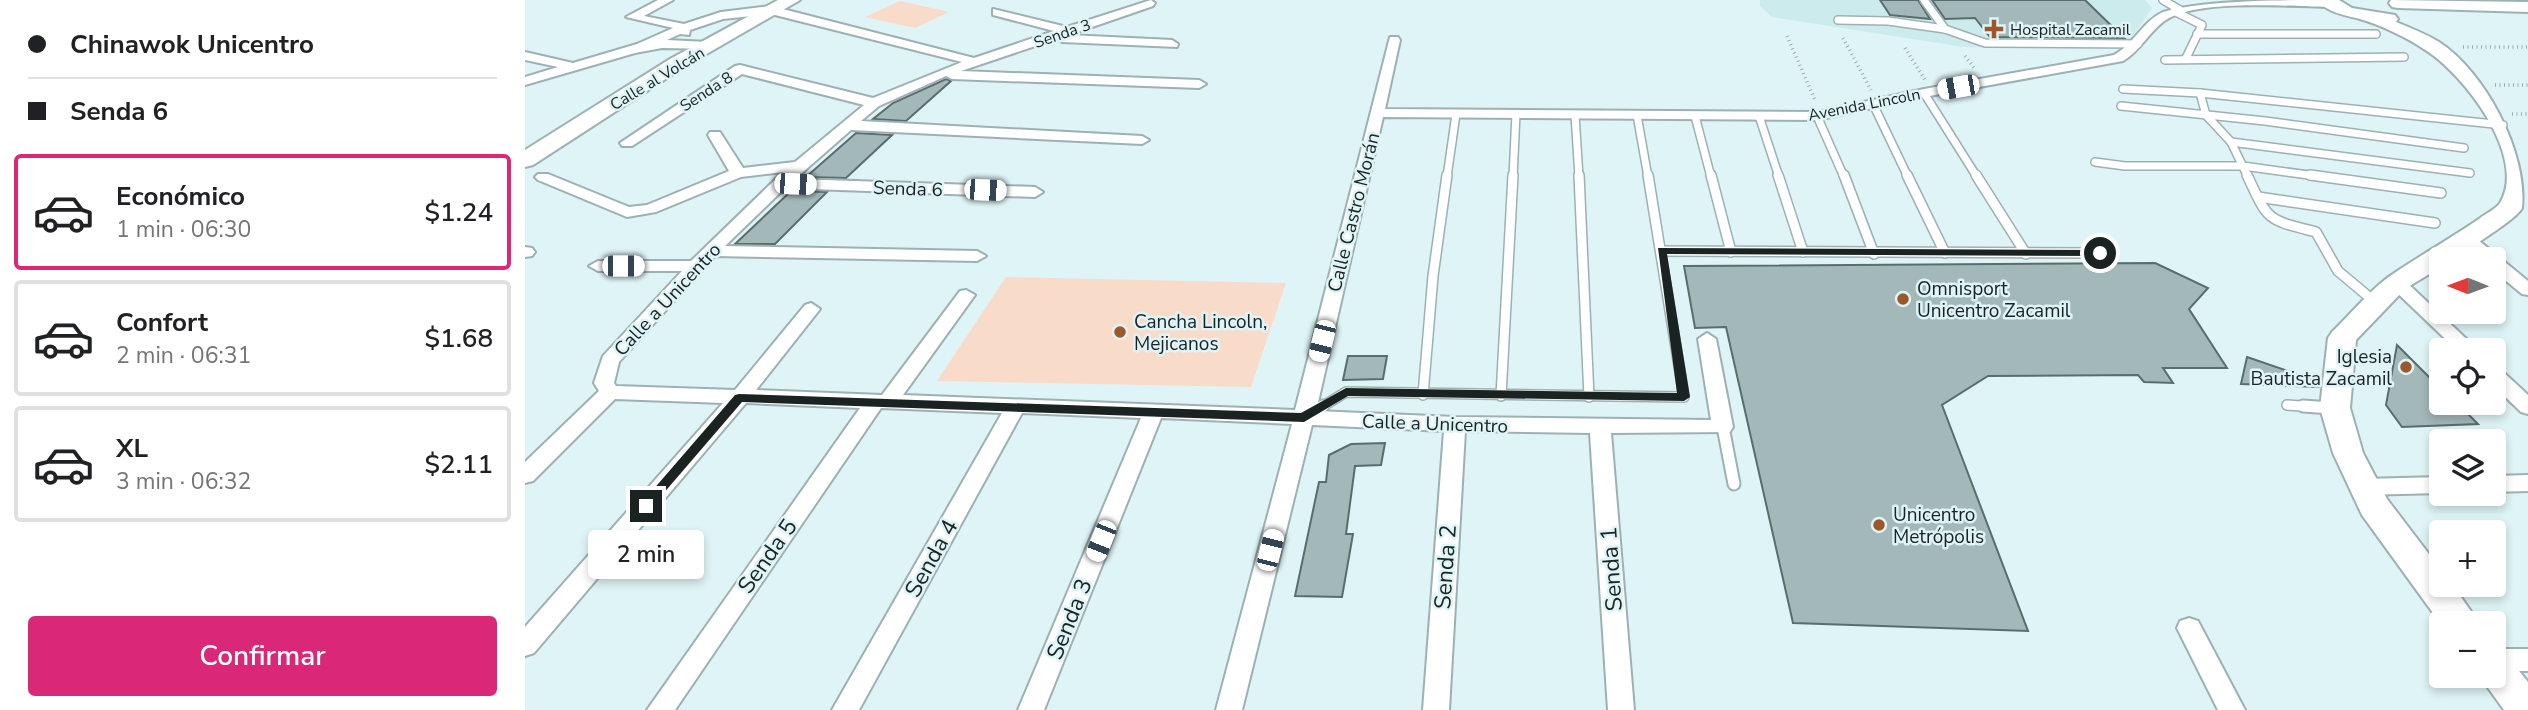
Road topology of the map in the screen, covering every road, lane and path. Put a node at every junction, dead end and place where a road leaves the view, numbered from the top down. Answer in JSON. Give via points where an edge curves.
{"nodes":[{"id":1,"x":667,"y":0,"type":"edge"},
{"id":2,"x":791,"y":0,"type":"edge"},
{"id":3,"x":1924,"y":0,"type":"edge"},
{"id":4,"x":2162,"y":0,"type":"edge"},
{"id":5,"x":2327,"y":2,"type":"edge"},
{"id":6,"x":1149,"y":3,"type":"dead end"},
{"id":7,"x":2395,"y":7,"type":"edge"},
{"id":8,"x":2528,"y":7,"type":"edge"},
{"id":9,"x":771,"y":10,"type":"junction"},
{"id":10,"x":2177,"y":10,"type":"junction"},
{"id":11,"x":997,"y":12,"type":"dead end"},
{"id":12,"x":1838,"y":20,"type":"dead end"},
{"id":13,"x":2373,"y":26,"type":"junction"},
{"id":14,"x":684,"y":29,"type":"junction"},
{"id":15,"x":1945,"y":29,"type":"junction"},
{"id":16,"x":1069,"y":30,"type":"junction"},
{"id":17,"x":2197,"y":34,"type":"junction"},
{"id":18,"x":1787,"y":36,"type":"dead end"},
{"id":19,"x":1050,"y":37,"type":"junction"},
{"id":20,"x":1843,"y":38,"type":"dead end"},
{"id":21,"x":1394,"y":40,"type":"dead end"},
{"id":22,"x":2425,"y":42,"type":"junction"},
{"id":23,"x":1172,"y":44,"type":"dead end"},
{"id":24,"x":2138,"y":44,"type":"junction"},
{"id":25,"x":2528,"y":47,"type":"edge"},
{"id":26,"x":1905,"y":48,"type":"dead end"},
{"id":27,"x":637,"y":49,"type":"junction"},
{"id":28,"x":678,"y":54,"type":"junction"},
{"id":29,"x":525,"y":56,"type":"edge"},
{"id":30,"x":2404,"y":57,"type":"dead end"},
{"id":31,"x":2186,"y":58,"type":"junction"},
{"id":32,"x":2165,"y":60,"type":"dead end"},
{"id":33,"x":975,"y":63,"type":"junction"},
{"id":34,"x":571,"y":66,"type":"junction"},
{"id":35,"x":937,"y":75,"type":"junction"},
{"id":36,"x":525,"y":81,"type":"edge"},
{"id":37,"x":1199,"y":84,"type":"dead end"},
{"id":38,"x":2473,"y":85,"type":"junction"},
{"id":39,"x":2528,"y":85,"type":"edge"},
{"id":40,"x":2123,"y":89,"type":"dead end"},
{"id":41,"x":1928,"y":92,"type":"junction"},
{"id":42,"x":2200,"y":93,"type":"junction"},
{"id":43,"x":874,"y":103,"type":"junction"},
{"id":44,"x":1876,"y":104,"type":"junction"},
{"id":45,"x":2121,"y":106,"type":"dead end"},
{"id":46,"x":1377,"y":113,"type":"junction"},
{"id":47,"x":1455,"y":114,"type":"junction"},
{"id":48,"x":1516,"y":114,"type":"junction"},
{"id":49,"x":1575,"y":115,"type":"junction"},
{"id":50,"x":1637,"y":115,"type":"junction"},
{"id":51,"x":2206,"y":115,"type":"junction"},
{"id":52,"x":1695,"y":116,"type":"junction"},
{"id":53,"x":1759,"y":116,"type":"junction"},
{"id":54,"x":1819,"y":116,"type":"junction"},
{"id":55,"x":847,"y":125,"type":"junction"},
{"id":56,"x":2504,"y":125,"type":"junction"},
{"id":57,"x":715,"y":135,"type":"dead end"},
{"id":58,"x":1142,"y":140,"type":"dead end"},
{"id":59,"x":2231,"y":142,"type":"junction"},
{"id":60,"x":627,"y":143,"type":"dead end"},
{"id":61,"x":2464,"y":148,"type":"dead end"},
{"id":62,"x":525,"y":160,"type":"edge"},
{"id":63,"x":2095,"y":162,"type":"dead end"},
{"id":64,"x":799,"y":166,"type":"junction"},
{"id":65,"x":2243,"y":166,"type":"junction"},
{"id":66,"x":738,"y":173,"type":"junction"},
{"id":67,"x":2470,"y":173,"type":"dead end"},
{"id":68,"x":543,"y":177,"type":"dead end"},
{"id":69,"x":781,"y":183,"type":"junction"},
{"id":70,"x":1035,"y":192,"type":"dead end"},
{"id":71,"x":2441,"y":193,"type":"dead end"},
{"id":72,"x":2258,"y":197,"type":"junction"},
{"id":73,"x":2435,"y":223,"type":"dead end"},
{"id":74,"x":2466,"y":239,"type":"junction"},
{"id":75,"x":2476,"y":247,"type":"edge"},
{"id":76,"x":710,"y":251,"type":"junction"},
{"id":77,"x":1662,"y":251,"type":"junction"},
{"id":78,"x":1731,"y":252,"type":"junction"},
{"id":79,"x":1803,"y":252,"type":"junction"},
{"id":80,"x":1945,"y":253,"type":"junction"},
{"id":81,"x":2100,"y":253,"type":"dead end"},
{"id":82,"x":1874,"y":254,"type":"junction"},
{"id":83,"x":2025,"y":254,"type":"junction"},
{"id":84,"x":977,"y":256,"type":"dead end"},
{"id":85,"x":598,"y":266,"type":"dead end"},
{"id":86,"x":697,"y":266,"type":"junction"},
{"id":87,"x":2506,"y":272,"type":"edge"},
{"id":88,"x":2528,"y":290,"type":"edge"},
{"id":89,"x":2386,"y":292,"type":"junction"},
{"id":90,"x":966,"y":295,"type":"dead end"},
{"id":91,"x":811,"y":309,"type":"dead end"},
{"id":92,"x":1707,"y":338,"type":"dead end"},
{"id":93,"x":2450,"y":338,"type":"edge"},
{"id":94,"x":2506,"y":386,"type":"edge"},
{"id":95,"x":610,"y":392,"type":"junction"},
{"id":96,"x":1423,"y":395,"type":"junction"},
{"id":97,"x":1501,"y":396,"type":"junction"},
{"id":98,"x":1589,"y":397,"type":"junction"},
{"id":99,"x":739,"y":398,"type":"junction"},
{"id":100,"x":880,"y":403,"type":"junction"},
{"id":101,"x":2287,"y":405,"type":"dead end"},
{"id":102,"x":1016,"y":406,"type":"junction"},
{"id":103,"x":2528,"y":407,"type":"edge"},
{"id":104,"x":2335,"y":408,"type":"junction"},
{"id":105,"x":1154,"y":411,"type":"junction"},
{"id":106,"x":1304,"y":418,"type":"junction"},
{"id":107,"x":1455,"y":424,"type":"junction"},
{"id":108,"x":1600,"y":427,"type":"junction"},
{"id":109,"x":1723,"y":427,"type":"junction"},
{"id":110,"x":525,"y":475,"type":"edge"},
{"id":111,"x":2528,"y":483,"type":"edge"},
{"id":112,"x":1734,"y":484,"type":"dead end"},
{"id":113,"x":2506,"y":484,"type":"edge"},
{"id":114,"x":2429,"y":485,"type":"edge"},
{"id":115,"x":2363,"y":487,"type":"junction"},
{"id":116,"x":2452,"y":611,"type":"edge"},
{"id":117,"x":2189,"y":628,"type":"dead end"},
{"id":118,"x":525,"y":645,"type":"edge"},
{"id":119,"x":2506,"y":660,"type":"edge"},
{"id":120,"x":2528,"y":660,"type":"edge"},
{"id":121,"x":2506,"y":683,"type":"edge"},
{"id":122,"x":660,"y":710,"type":"edge"},
{"id":123,"x":845,"y":710,"type":"edge"},
{"id":124,"x":1031,"y":710,"type":"edge"},
{"id":125,"x":1229,"y":710,"type":"edge"},
{"id":126,"x":1436,"y":710,"type":"edge"},
{"id":127,"x":1621,"y":710,"type":"edge"},
{"id":128,"x":2232,"y":710,"type":"edge"},
{"id":129,"x":2527,"y":710,"type":"edge"}],
"edges":[{"from":1,"to":14,"type":"street","via":[[633,19]]},
{"from":2,"to":9,"type":"street","name":"Calle al Volcán"},
{"from":3,"to":15,"type":"lane"},
{"from":4,"to":10,"type":"lane"},
{"from":5,"to":10,"type":"street"},
{"from":5,"to":13,"type":"street"},
{"from":6,"to":16,"type":"street","name":"Senda 3"},
{"from":7,"to":8,"type":"street"},
{"from":7,"to":13,"type":"street"},
{"from":7,"to":22,"type":"street"},
{"from":9,"to":14,"type":"street","via":[[721,16]]},
{"from":9,"to":28,"type":"street","name":"Calle al Volcán","via":[[708,46]]},
{"from":9,"to":33,"type":"street"},
{"from":10,"to":17,"type":"lane","via":[[2201,24]]},
{"from":10,"to":24,"type":"street","name":"Avenida Lincoln","via":[[2162,17]]},
{"from":11,"to":16,"type":"street"},
{"from":12,"to":15,"type":"lane"},
{"from":13,"to":17,"type":"lane"},
{"from":13,"to":22,"type":"street"},
{"from":14,"to":27,"type":"street"},
{"from":14,"to":28,"type":"street"},
{"from":15,"to":24,"type":"lane","via":[[1985,43]]},
{"from":16,"to":19,"type":"street","name":"Senda 3"},
{"from":17,"to":31,"type":"lane"},
{"from":18,"to":54,"type":"path"},
{"from":19,"to":23,"type":"street"},
{"from":19,"to":33,"type":"street","name":"Senda 3"},
{"from":20,"to":44,"type":"path"},
{"from":21,"to":46,"type":"street","name":"Calle Castro Morán"},
{"from":22,"to":25,"type":"path"},
{"from":22,"to":38,"type":"street","via":[[2447,57]]},
{"from":24,"to":41,"type":"street","name":"Avenida Lincoln","via":[[2119,58]]},
{"from":26,"to":41,"type":"path"},
{"from":27,"to":28,"type":"street"},
{"from":27,"to":34,"type":"street"},
{"from":28,"to":62,"type":"street","name":"Calle al Volcán"},
{"from":29,"to":34,"type":"street"},
{"from":30,"to":31,"type":"lane"},
{"from":31,"to":32,"type":"lane"},
{"from":33,"to":35,"type":"street","name":"Calle a Unicentro"},
{"from":34,"to":36,"type":"street"},
{"from":35,"to":37,"type":"street"},
{"from":35,"to":43,"type":"street","name":"Calle a Unicentro"},
{"from":38,"to":39,"type":"path"},
{"from":38,"to":56,"type":"street"},
{"from":40,"to":42,"type":"lane"},
{"from":41,"to":44,"type":"street","name":"Avenida Lincoln"},
{"from":41,"to":83,"type":"lane"},
{"from":42,"to":51,"type":"lane"},
{"from":42,"to":56,"type":"lane"},
{"from":43,"to":55,"type":"street","name":"Calle a Unicentro"},
{"from":43,"to":60,"type":"street","name":"Senda 8","via":[[740,69]]},
{"from":44,"to":54,"type":"street","name":"Avenida Lincoln"},
{"from":44,"to":80,"type":"lane"},
{"from":45,"to":51,"type":"lane"},
{"from":46,"to":47,"type":"street","name":"Avenida Lincoln"},
{"from":46,"to":106,"type":"street","name":"Calle Castro Morán"},
{"from":47,"to":48,"type":"street","name":"Avenida Lincoln"},
{"from":47,"to":96,"type":"lane","via":[[1433,276]]},
{"from":48,"to":49,"type":"street","name":"Avenida Lincoln"},
{"from":48,"to":97,"type":"lane"},
{"from":49,"to":50,"type":"street","name":"Avenida Lincoln"},
{"from":49,"to":98,"type":"lane"},
{"from":50,"to":52,"type":"street","name":"Avenida Lincoln"},
{"from":50,"to":77,"type":"lane"},
{"from":51,"to":59,"type":"lane"},
{"from":51,"to":61,"type":"lane"},
{"from":52,"to":53,"type":"street","name":"Avenida Lincoln"},
{"from":52,"to":78,"type":"lane"},
{"from":53,"to":54,"type":"street","name":"Avenida Lincoln"},
{"from":53,"to":79,"type":"lane"},
{"from":54,"to":82,"type":"lane"},
{"from":55,"to":58,"type":"street"},
{"from":55,"to":64,"type":"street","name":"Calle a Unicentro"},
{"from":56,"to":74,"type":"street","via":[[2514,152],[2518,185],[2510,208]]},
{"from":57,"to":66,"type":"street"},
{"from":59,"to":65,"type":"lane"},
{"from":59,"to":67,"type":"lane"},
{"from":63,"to":65,"type":"lane"},
{"from":64,"to":66,"type":"street"},
{"from":64,"to":69,"type":"street","name":"Calle a Unicentro"},
{"from":65,"to":71,"type":"lane"},
{"from":65,"to":72,"type":"lane"},
{"from":66,"to":68,"type":"street","via":[[650,209],[627,212]]},
{"from":69,"to":70,"type":"street","name":"Senda 6"},
{"from":69,"to":76,"type":"street","name":"Calle a Unicentro"},
{"from":72,"to":73,"type":"lane"},
{"from":72,"to":89,"type":"lane","via":[[2270,219],[2316,232],[2338,271]]},
{"from":74,"to":75,"type":"street"},
{"from":74,"to":89,"type":"street"},
{"from":76,"to":84,"type":"street"},
{"from":76,"to":86,"type":"street","name":"Calle a Unicentro"},
{"from":77,"to":78,"type":"lane"},
{"from":77,"to":98,"type":"lane","via":[[1684,397]]},
{"from":78,"to":79,"type":"lane"},
{"from":79,"to":82,"type":"lane"},
{"from":80,"to":82,"type":"lane"},
{"from":80,"to":83,"type":"lane"},
{"from":81,"to":83,"type":"lane"},
{"from":85,"to":86,"type":"street"},
{"from":86,"to":95,"type":"street","name":"Calle a Unicentro","via":[[610,360],[604,383]]},
{"from":87,"to":88,"type":"street"},
{"from":89,"to":93,"type":"street"},
{"from":89,"to":104,"type":"street","via":[[2342,338]]},
{"from":90,"to":100,"type":"street","name":"Senda 5"},
{"from":91,"to":99,"type":"street"},
{"from":92,"to":109,"type":"street"},
{"from":94,"to":103,"type":"street"},
{"from":95,"to":99,"type":"street","name":"Calle a Unicentro"},
{"from":95,"to":110,"type":"street"},
{"from":96,"to":97,"type":"lane"},
{"from":96,"to":106,"type":"lane","via":[[1346,392]]},
{"from":97,"to":98,"type":"lane"},
{"from":99,"to":100,"type":"street","name":"Calle a Unicentro"},
{"from":99,"to":118,"type":"street"},
{"from":100,"to":102,"type":"street","name":"Calle a Unicentro"},
{"from":100,"to":122,"type":"street","name":"Senda 5"},
{"from":101,"to":104,"type":"lane"},
{"from":102,"to":105,"type":"street","name":"Calle a Unicentro"},
{"from":102,"to":123,"type":"street","name":"Senda 4"},
{"from":104,"to":115,"type":"street"},
{"from":105,"to":106,"type":"street","name":"Calle a Unicentro"},
{"from":105,"to":124,"type":"street","name":"Senda 3"},
{"from":106,"to":107,"type":"street","name":"Calle a Unicentro"},
{"from":106,"to":125,"type":"street","name":"Calle Castro Morán"},
{"from":107,"to":108,"type":"street","name":"Calle a Unicentro"},
{"from":107,"to":126,"type":"street","name":"Senda 2"},
{"from":108,"to":109,"type":"street","name":"Calle a Unicentro"},
{"from":108,"to":127,"type":"street","name":"Senda 1"},
{"from":109,"to":112,"type":"lane"},
{"from":111,"to":113,"type":"street"},
{"from":114,"to":115,"type":"street"},
{"from":115,"to":116,"type":"street"},
{"from":117,"to":128,"type":"street"},
{"from":119,"to":120,"type":"street"},
{"from":121,"to":129,"type":"street"}]}
